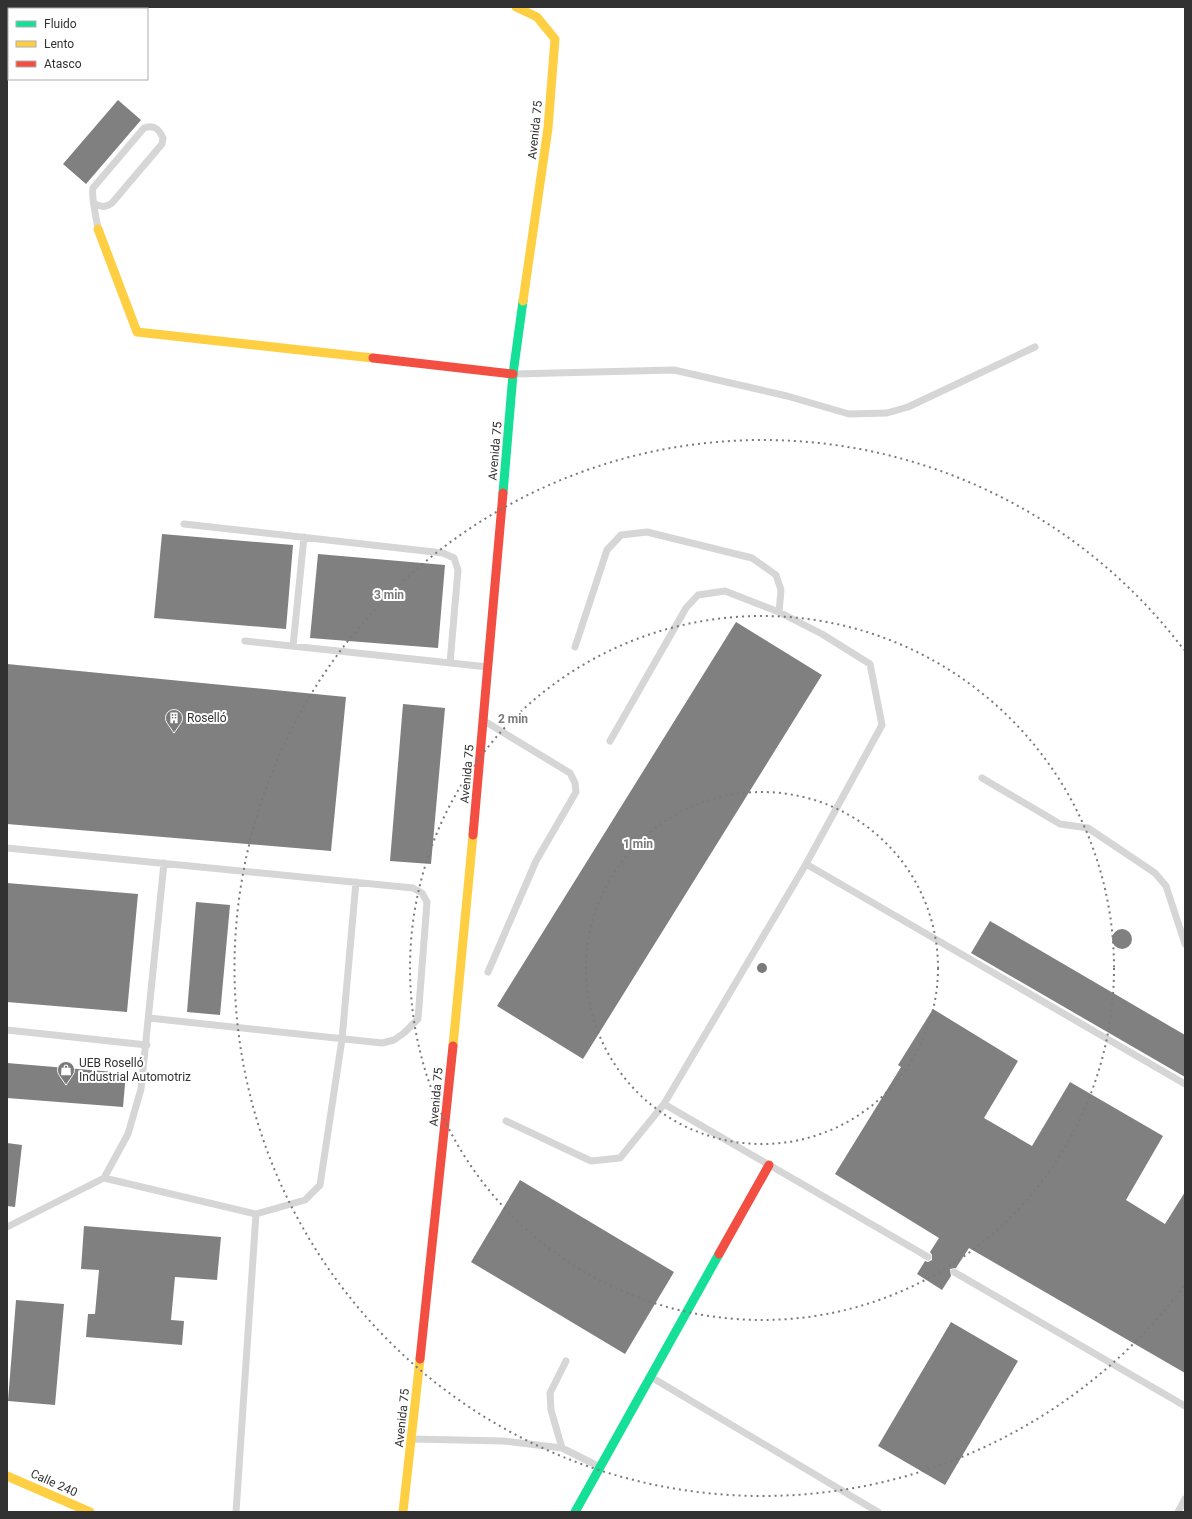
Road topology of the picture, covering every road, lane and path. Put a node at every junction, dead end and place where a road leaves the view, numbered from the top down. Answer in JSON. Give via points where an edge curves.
{"nodes":[{"id":1,"x":516,"y":7,"type":"edge"},
{"id":2,"x":95,"y":204,"type":"junction"},
{"id":3,"x":98,"y":228,"type":"joint"},
{"id":4,"x":1035,"y":347,"type":"dead end"},
{"id":5,"x":513,"y":374,"type":"junction"},
{"id":6,"x":184,"y":524,"type":"dead end"},
{"id":7,"x":304,"y":537,"type":"junction"},
{"id":8,"x":779,"y":612,"type":"junction"},
{"id":9,"x":245,"y":641,"type":"dead end"},
{"id":10,"x":293,"y":646,"type":"junction"},
{"id":11,"x":575,"y":647,"type":"dead end"},
{"id":12,"x":450,"y":663,"type":"junction"},
{"id":13,"x":488,"y":667,"type":"junction"},
{"id":14,"x":484,"y":721,"type":"junction"},
{"id":15,"x":610,"y":741,"type":"dead end"},
{"id":16,"x":982,"y":778,"type":"dead end"},
{"id":17,"x":7,"y":848,"type":"edge"},
{"id":18,"x":164,"y":864,"type":"junction"},
{"id":19,"x":806,"y":864,"type":"junction"},
{"id":20,"x":356,"y":882,"type":"junction"},
{"id":21,"x":1185,"y":944,"type":"edge"},
{"id":22,"x":488,"y":972,"type":"dead end"},
{"id":23,"x":149,"y":1018,"type":"junction"},
{"id":24,"x":7,"y":1030,"type":"edge"},
{"id":25,"x":342,"y":1039,"type":"junction"},
{"id":26,"x":147,"y":1045,"type":"junction"},
{"id":27,"x":1185,"y":1084,"type":"edge"},
{"id":28,"x":664,"y":1104,"type":"junction"},
{"id":29,"x":506,"y":1120,"type":"dead end"},
{"id":30,"x":769,"y":1165,"type":"junction"},
{"id":31,"x":104,"y":1178,"type":"junction"},
{"id":32,"x":256,"y":1214,"type":"junction"},
{"id":33,"x":7,"y":1227,"type":"edge"},
{"id":34,"x":928,"y":1257,"type":"dead end"},
{"id":35,"x":954,"y":1272,"type":"dead end"},
{"id":36,"x":566,"y":1361,"type":"dead end"},
{"id":37,"x":651,"y":1377,"type":"junction"},
{"id":38,"x":1185,"y":1406,"type":"edge"},
{"id":39,"x":411,"y":1439,"type":"junction"},
{"id":40,"x":562,"y":1448,"type":"junction"},
{"id":41,"x":600,"y":1468,"type":"junction"},
{"id":42,"x":7,"y":1476,"type":"edge"},
{"id":43,"x":1185,"y":1499,"type":"edge"},
{"id":44,"x":90,"y":1512,"type":"edge"},
{"id":45,"x":236,"y":1512,"type":"edge"},
{"id":46,"x":403,"y":1512,"type":"edge"},
{"id":47,"x":575,"y":1512,"type":"edge"},
{"id":48,"x":878,"y":1512,"type":"edge"},
{"id":49,"x":1178,"y":1512,"type":"edge"}],
"edges":[{"from":1,"to":5,"type":"street","name":"Avenida 75","via":[[537,17],[555,39],[548,128]]},
{"from":2,"to":2,"type":"lane","via":[[92,199],[93,188],[144,128],[155,127],[163,138],[162,144],[112,203],[107,207]]},
{"from":2,"to":3,"type":"lane"},
{"from":3,"to":5,"type":"street","via":[[137,332]]},
{"from":4,"to":5,"type":"lane","via":[[908,407],[887,413],[849,414],[787,396],[674,370]]},
{"from":5,"to":13,"type":"street","name":"Avenida 75"},
{"from":6,"to":7,"type":"lane"},
{"from":7,"to":10,"type":"lane"},
{"from":7,"to":12,"type":"lane","via":[[442,553],[454,558],[458,570]]},
{"from":8,"to":11,"type":"lane","via":[[781,590],[776,575],[752,558],[647,532],[621,535],[607,550]]},
{"from":8,"to":15,"type":"lane","via":[[725,591],[698,595],[686,608]]},
{"from":8,"to":19,"type":"lane","via":[[822,634],[870,664],[882,725]]},
{"from":9,"to":10,"type":"lane"},
{"from":10,"to":12,"type":"lane"},
{"from":12,"to":13,"type":"lane"},
{"from":13,"to":14,"type":"street","name":"Avenida 75"},
{"from":14,"to":22,"type":"lane","via":[[570,773],[576,792],[536,861]]},
{"from":14,"to":39,"type":"street","name":"Avenida 75","via":[[436,1219]]},
{"from":16,"to":21,"type":"lane","via":[[1060,824],[1088,828],[1155,874],[1166,886]]},
{"from":17,"to":18,"type":"lane"},
{"from":18,"to":20,"type":"lane"},
{"from":18,"to":23,"type":"lane"},
{"from":19,"to":27,"type":"lane"},
{"from":19,"to":28,"type":"lane"},
{"from":20,"to":25,"type":"lane"},
{"from":20,"to":25,"type":"lane","via":[[413,888],[422,893],[427,902],[418,1018],[394,1040],[382,1043]]},
{"from":23,"to":25,"type":"lane"},
{"from":23,"to":26,"type":"lane"},
{"from":24,"to":26,"type":"lane"},
{"from":25,"to":32,"type":"lane","via":[[320,1185],[304,1200]]},
{"from":26,"to":31,"type":"lane","via":[[141,1089],[128,1134]]},
{"from":28,"to":29,"type":"lane","via":[[620,1158],[591,1161]]},
{"from":28,"to":30,"type":"lane"},
{"from":30,"to":34,"type":"lane"},
{"from":30,"to":37,"type":"street"},
{"from":31,"to":32,"type":"lane"},
{"from":31,"to":33,"type":"lane"},
{"from":32,"to":45,"type":"lane"},
{"from":35,"to":38,"type":"lane"},
{"from":36,"to":40,"type":"lane","via":[[550,1393],[551,1410]]},
{"from":37,"to":41,"type":"street"},
{"from":37,"to":48,"type":"lane"},
{"from":39,"to":40,"type":"lane","via":[[503,1441]]},
{"from":39,"to":46,"type":"street","name":"Avenida 75"},
{"from":40,"to":41,"type":"lane"},
{"from":41,"to":47,"type":"street"},
{"from":42,"to":44,"type":"street","name":"Calle 240"},
{"from":43,"to":49,"type":"lane"}]}
